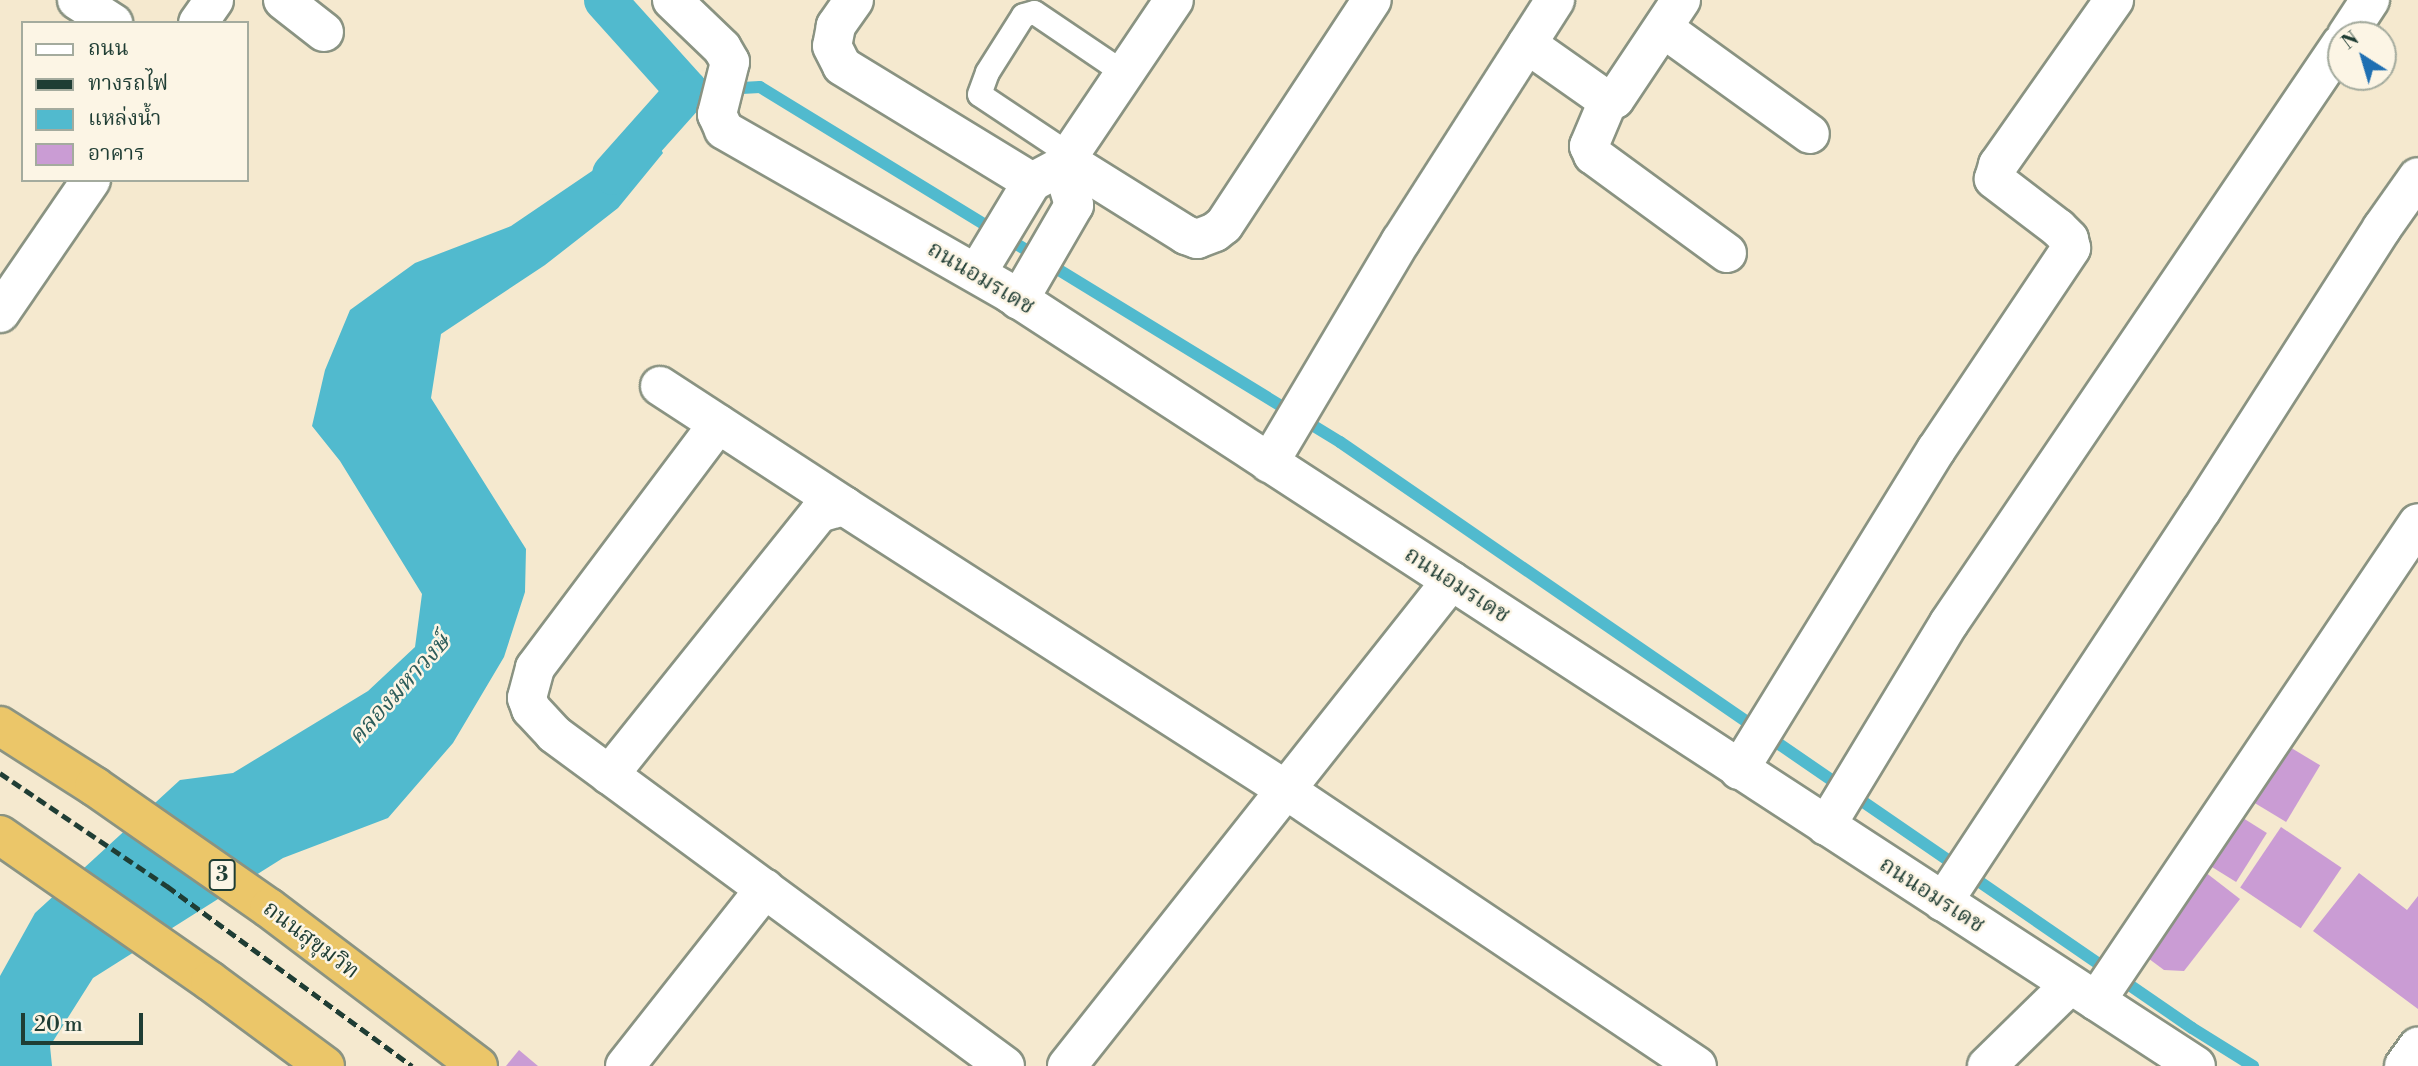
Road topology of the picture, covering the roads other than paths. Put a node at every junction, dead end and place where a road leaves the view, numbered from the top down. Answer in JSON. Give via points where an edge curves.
{"nodes":[{"id":1,"x":77,"y":0,"type":"edge"},
{"id":2,"x":214,"y":0,"type":"edge"},
{"id":3,"x":283,"y":0,"type":"edge"},
{"id":4,"x":672,"y":0,"type":"edge"},
{"id":5,"x":854,"y":0,"type":"edge"},
{"id":6,"x":1174,"y":0,"type":"edge"},
{"id":7,"x":1372,"y":0,"type":"edge"},
{"id":8,"x":1555,"y":0,"type":"edge"},
{"id":9,"x":2114,"y":0,"type":"edge"},
{"id":10,"x":2370,"y":0,"type":"edge"},
{"id":11,"x":1672,"y":14,"type":"edge"},
{"id":12,"x":110,"y":21,"type":"edge"},
{"id":13,"x":199,"y":21,"type":"edge"},
{"id":14,"x":2356,"y":21,"type":"edge"},
{"id":15,"x":324,"y":32,"type":"dead end"},
{"id":16,"x":1527,"y":44,"type":"junction"},
{"id":17,"x":2327,"y":65,"type":"edge"},
{"id":18,"x":1124,"y":73,"type":"junction"},
{"id":19,"x":1608,"y":101,"type":"junction"},
{"id":20,"x":1810,"y":134,"type":"dead end"},
{"id":21,"x":1057,"y":166,"type":"junction"},
{"id":22,"x":2418,"y":177,"type":"edge"},
{"id":23,"x":90,"y":182,"type":"edge"},
{"id":24,"x":1727,"y":253,"type":"dead end"},
{"id":25,"x":982,"y":264,"type":"junction"},
{"id":26,"x":1024,"y":290,"type":"junction"},
{"id":27,"x":0,"y":313,"type":"edge"},
{"id":28,"x":660,"y":386,"type":"dead end"},
{"id":29,"x":718,"y":424,"type":"junction"},
{"id":30,"x":1278,"y":447,"type":"junction"},
{"id":31,"x":844,"y":506,"type":"junction"},
{"id":32,"x":2418,"y":523,"type":"edge"},
{"id":33,"x":1451,"y":581,"type":"junction"},
{"id":34,"x":0,"y":726,"type":"edge"},
{"id":35,"x":1741,"y":766,"type":"junction"},
{"id":36,"x":609,"y":775,"type":"junction"},
{"id":37,"x":1286,"y":790,"type":"junction"},
{"id":38,"x":1829,"y":823,"type":"junction"},
{"id":39,"x":0,"y":835,"type":"edge"},
{"id":40,"x":765,"y":889,"type":"junction"},
{"id":41,"x":1945,"y":900,"type":"junction"},
{"id":42,"x":2088,"y":994,"type":"junction"},
{"id":43,"x":2418,"y":1047,"type":"edge"},
{"id":44,"x":325,"y":1066,"type":"edge"},
{"id":45,"x":478,"y":1066,"type":"edge"},
{"id":46,"x":625,"y":1066,"type":"edge"},
{"id":47,"x":1005,"y":1066,"type":"edge"},
{"id":48,"x":1068,"y":1066,"type":"edge"},
{"id":49,"x":1697,"y":1066,"type":"edge"},
{"id":50,"x":1987,"y":1066,"type":"edge"},
{"id":51,"x":2196,"y":1066,"type":"edge"},
{"id":52,"x":2404,"y":1066,"type":"edge"}],
"edges":[{"from":1,"to":12,"type":"street"},
{"from":2,"to":13,"type":"street"},
{"from":3,"to":15,"type":"street"},
{"from":4,"to":25,"type":"street","name":"ถนนอมรเดช","via":[[722,48],[730,62],[717,114],[724,130]]},
{"from":5,"to":21,"type":"street","via":[[836,26],[832,46],[842,66]]},
{"from":6,"to":18,"type":"street"},
{"from":7,"to":21,"type":"street","via":[[1224,225],[1215,232],[1197,239],[1186,235]]},
{"from":8,"to":16,"type":"street"},
{"from":9,"to":35,"type":"street","via":[[1998,165],[1994,179],[2058,228],[2071,248],[1936,450]]},
{"from":10,"to":14,"type":"street"},
{"from":11,"to":19,"type":"street","via":[[1615,99]]},
{"from":11,"to":20,"type":"street"},
{"from":16,"to":19,"type":"street"},
{"from":16,"to":30,"type":"street","via":[[1401,241]]},
{"from":17,"to":38,"type":"street","via":[[1949,623]]},
{"from":18,"to":21,"type":"street"},
{"from":18,"to":21,"type":"lane","via":[[1034,12],[1023,15],[987,72],[979,94]]},
{"from":19,"to":24,"type":"street","via":[[1589,146],[1593,155]]},
{"from":21,"to":25,"type":"street","via":[[1008,221]]},
{"from":21,"to":26,"type":"street","via":[[1074,205]]},
{"from":22,"to":41,"type":"street"},
{"from":23,"to":27,"type":"street"},
{"from":25,"to":26,"type":"street","name":"ถนนอมรเดช"},
{"from":26,"to":30,"type":"street","name":"ถนนอมรเดช"},
{"from":28,"to":29,"type":"street"},
{"from":29,"to":31,"type":"street"},
{"from":29,"to":36,"type":"street","via":[[535,668],[529,686],[531,709],[554,734]]},
{"from":30,"to":33,"type":"street","name":"ถนนอมรเดช"},
{"from":31,"to":36,"type":"street","via":[[819,513]]},
{"from":31,"to":37,"type":"street"},
{"from":32,"to":42,"type":"street","via":[[2122,962]]},
{"from":33,"to":35,"type":"street","name":"ถนนอมรเดช"},
{"from":33,"to":37,"type":"street"},
{"from":34,"to":45,"type":"highway","name":"ถนนสุขุมวิท","number":"3","via":[[269,908]]},
{"from":35,"to":38,"type":"street","name":"ถนนอมรเดช"},
{"from":36,"to":40,"type":"street"},
{"from":37,"to":48,"type":"street"},
{"from":37,"to":49,"type":"street"},
{"from":38,"to":41,"type":"street","name":"ถนนอมรเดช"},
{"from":39,"to":44,"type":"highway"},
{"from":40,"to":46,"type":"street"},
{"from":40,"to":47,"type":"street"},
{"from":41,"to":42,"type":"street","name":"ถนนอมรเดช"},
{"from":42,"to":50,"type":"street"},
{"from":42,"to":51,"type":"street","name":"ถนนอมรเดช"},
{"from":43,"to":52,"type":"street"}]}
